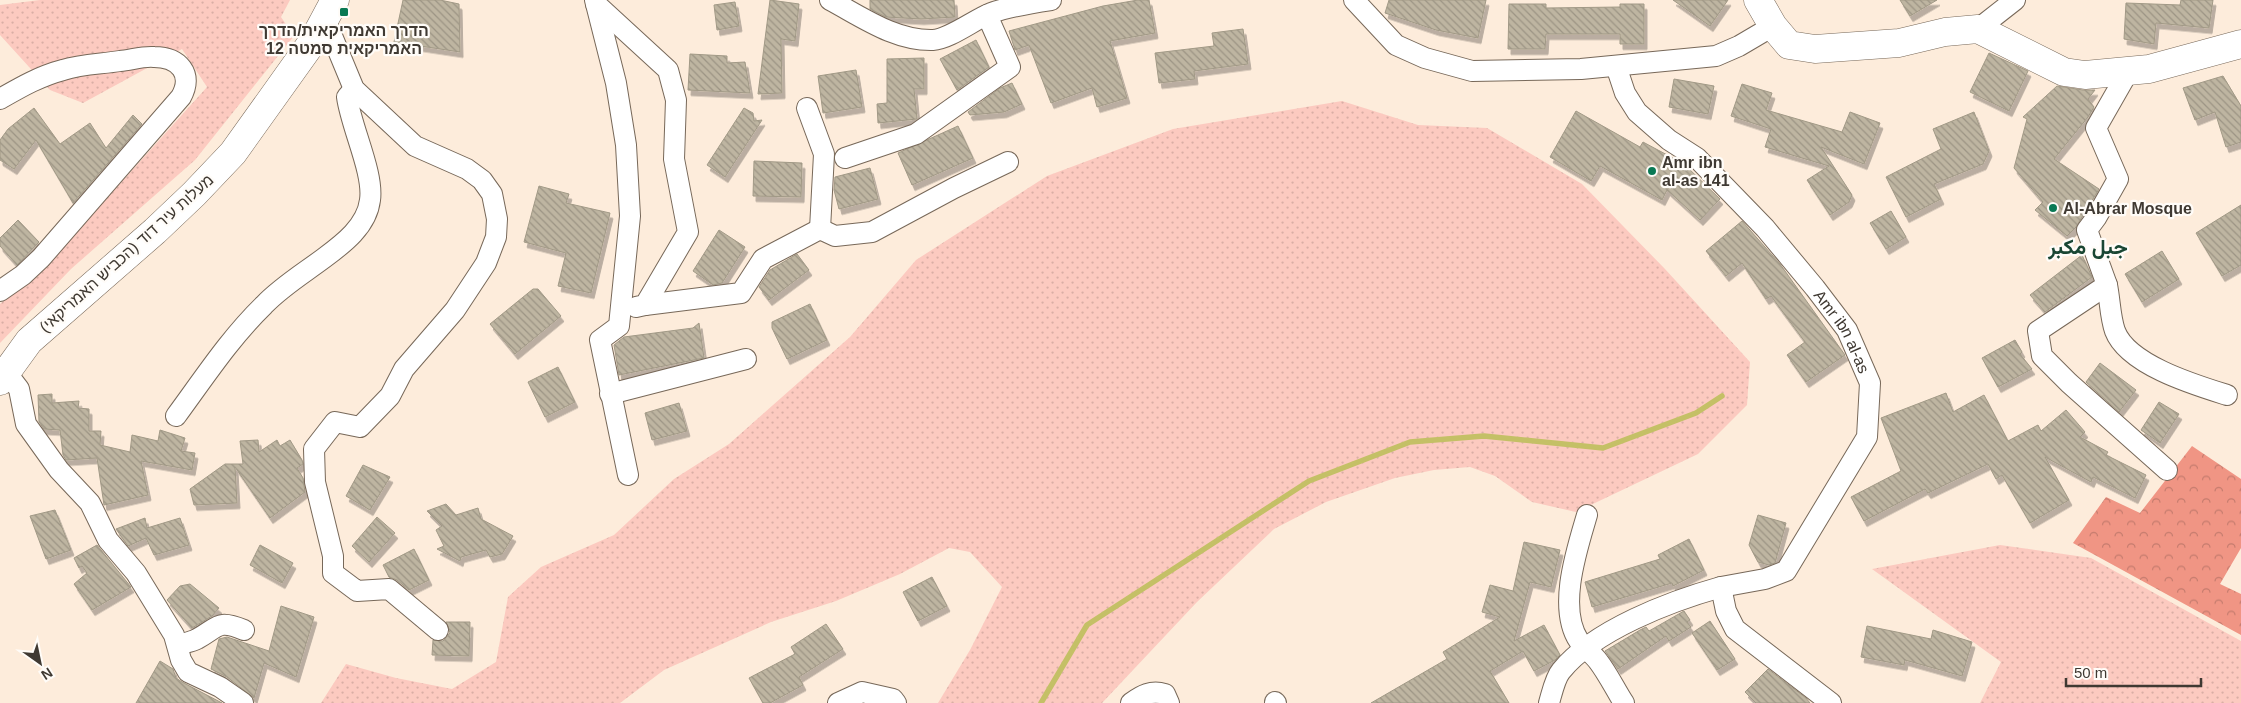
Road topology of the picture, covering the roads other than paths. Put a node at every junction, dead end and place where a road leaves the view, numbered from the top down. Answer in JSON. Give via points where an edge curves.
{"nodes":[{"id":1,"x":830,"y":0,"type":"edge"},
{"id":2,"x":1051,"y":0,"type":"edge"},
{"id":3,"x":1354,"y":0,"type":"edge"},
{"id":4,"x":1758,"y":0,"type":"edge"},
{"id":5,"x":2015,"y":0,"type":"edge"},
{"id":6,"x":596,"y":2,"type":"edge"},
{"id":7,"x":330,"y":9,"type":"edge"},
{"id":8,"x":987,"y":15,"type":"junction"},
{"id":9,"x":1773,"y":26,"type":"junction"},
{"id":10,"x":1978,"y":29,"type":"junction"},
{"id":11,"x":2241,"y":44,"type":"edge"},
{"id":12,"x":1616,"y":66,"type":"junction"},
{"id":13,"x":2128,"y":72,"type":"junction"},
{"id":14,"x":354,"y":89,"type":"junction"},
{"id":15,"x":0,"y":99,"type":"edge"},
{"id":16,"x":807,"y":108,"type":"dead end"},
{"id":17,"x":845,"y":158,"type":"dead end"},
{"id":18,"x":1008,"y":162,"type":"dead end"},
{"id":19,"x":820,"y":229,"type":"junction"},
{"id":20,"x":2107,"y":285,"type":"junction"},
{"id":21,"x":0,"y":291,"type":"edge"},
{"id":22,"x":645,"y":305,"type":"junction"},
{"id":23,"x":621,"y":310,"type":"junction"},
{"id":24,"x":746,"y":359,"type":"dead end"},
{"id":25,"x":3,"y":376,"type":"edge"},
{"id":26,"x":610,"y":394,"type":"junction"},
{"id":27,"x":2227,"y":396,"type":"dead end"},
{"id":28,"x":176,"y":416,"type":"dead end"},
{"id":29,"x":2167,"y":470,"type":"dead end"},
{"id":30,"x":628,"y":475,"type":"dead end"},
{"id":31,"x":1587,"y":514,"type":"dead end"},
{"id":32,"x":1721,"y":587,"type":"junction"},
{"id":33,"x":244,"y":630,"type":"dead end"},
{"id":34,"x":438,"y":630,"type":"dead end"},
{"id":35,"x":178,"y":645,"type":"junction"},
{"id":36,"x":1586,"y":648,"type":"junction"},
{"id":37,"x":243,"y":703,"type":"edge"},
{"id":38,"x":838,"y":703,"type":"edge"},
{"id":39,"x":896,"y":703,"type":"edge"},
{"id":40,"x":1131,"y":703,"type":"edge"},
{"id":41,"x":1169,"y":703,"type":"edge"},
{"id":42,"x":1549,"y":703,"type":"edge"},
{"id":43,"x":1624,"y":703,"type":"edge"},
{"id":44,"x":1831,"y":703,"type":"edge"}],
"edges":[{"from":1,"to":8,"type":"street","via":[[890,32],[934,40]]},
{"from":2,"to":8,"type":"street"},
{"from":3,"to":12,"type":"street","via":[[1396,45],[1425,58],[1472,71]]},
{"from":4,"to":9,"type":"street"},
{"from":5,"to":10,"type":"street"},
{"from":6,"to":22,"type":"street","via":[[668,70],[676,100],[674,159],[688,232]]},
{"from":6,"to":23,"type":"street","via":[[616,84],[626,145],[630,216]]},
{"from":7,"to":14,"type":"street"},
{"from":7,"to":25,"type":"street","name":"מעלות עיר דוד (הכביש האמריקאי)","via":[[313,41],[233,153],[155,231],[29,341]]},
{"from":8,"to":17,"type":"street","via":[[1010,67],[916,134]]},
{"from":9,"to":10,"type":"street","via":[[1788,45],[1815,49],[1899,43],[1945,32]]},
{"from":9,"to":12,"type":"street","via":[[1716,56]]},
{"from":10,"to":13,"type":"street","via":[[2064,72],[2086,75]]},
{"from":11,"to":13,"type":"street"},
{"from":12,"to":32,"type":"street","name":"Amr ibn al-as","via":[[1625,94],[1637,112],[1703,164],[1765,228],[1815,288],[1847,330],[1870,383],[1867,437],[1786,571],[1765,579]]},
{"from":13,"to":20,"type":"street","via":[[2096,128],[2118,179],[2087,230]]},
{"from":14,"to":28,"type":"street","via":[[347,97],[350,115],[371,184],[370,202],[362,222],[345,242],[264,304],[233,338]]},
{"from":14,"to":34,"type":"street","via":[[415,146],[467,169],[482,180],[492,194],[497,219],[496,236],[486,263],[455,310],[404,369],[390,396],[360,427],[335,422],[314,449],[315,482],[333,556],[333,573],[356,591],[389,590]]},
{"from":15,"to":21,"type":"street","via":[[36,78],[65,69],[155,57],[173,61],[187,79],[181,97],[41,258]]},
{"from":16,"to":19,"type":"street","via":[[824,154]]},
{"from":18,"to":19,"type":"street","via":[[872,232],[835,236]]},
{"from":19,"to":22,"type":"street","via":[[763,259],[741,293]]},
{"from":20,"to":27,"type":"street","via":[[2116,332],[2135,357],[2185,382]]},
{"from":20,"to":29,"type":"street","via":[[2038,331],[2042,356]]},
{"from":22,"to":23,"type":"street"},
{"from":23,"to":26,"type":"street","via":[[619,326],[600,340]]},
{"from":24,"to":26,"type":"street"},
{"from":25,"to":35,"type":"street","via":[[19,389],[26,424],[59,470],[90,503],[108,540],[136,572]]},
{"from":26,"to":30,"type":"street"},
{"from":31,"to":36,"type":"street","via":[[1575,553],[1570,596],[1572,622]]},
{"from":32,"to":36,"type":"street","name":"Amr ibn al-as","via":[[1681,598],[1620,626]]},
{"from":32,"to":44,"type":"street","via":[[1734,629]]},
{"from":33,"to":35,"type":"street","via":[[220,624],[196,639]]},
{"from":35,"to":37,"type":"street","via":[[188,672],[220,687]]},
{"from":36,"to":42,"type":"street","name":"Amr ibn al-as","via":[[1560,672]]},
{"from":36,"to":43,"type":"street","via":[[1597,659]]},
{"from":38,"to":39,"type":"street","via":[[862,692],[893,698]]},
{"from":40,"to":41,"type":"street","via":[[1154,691],[1165,694]]}]}
